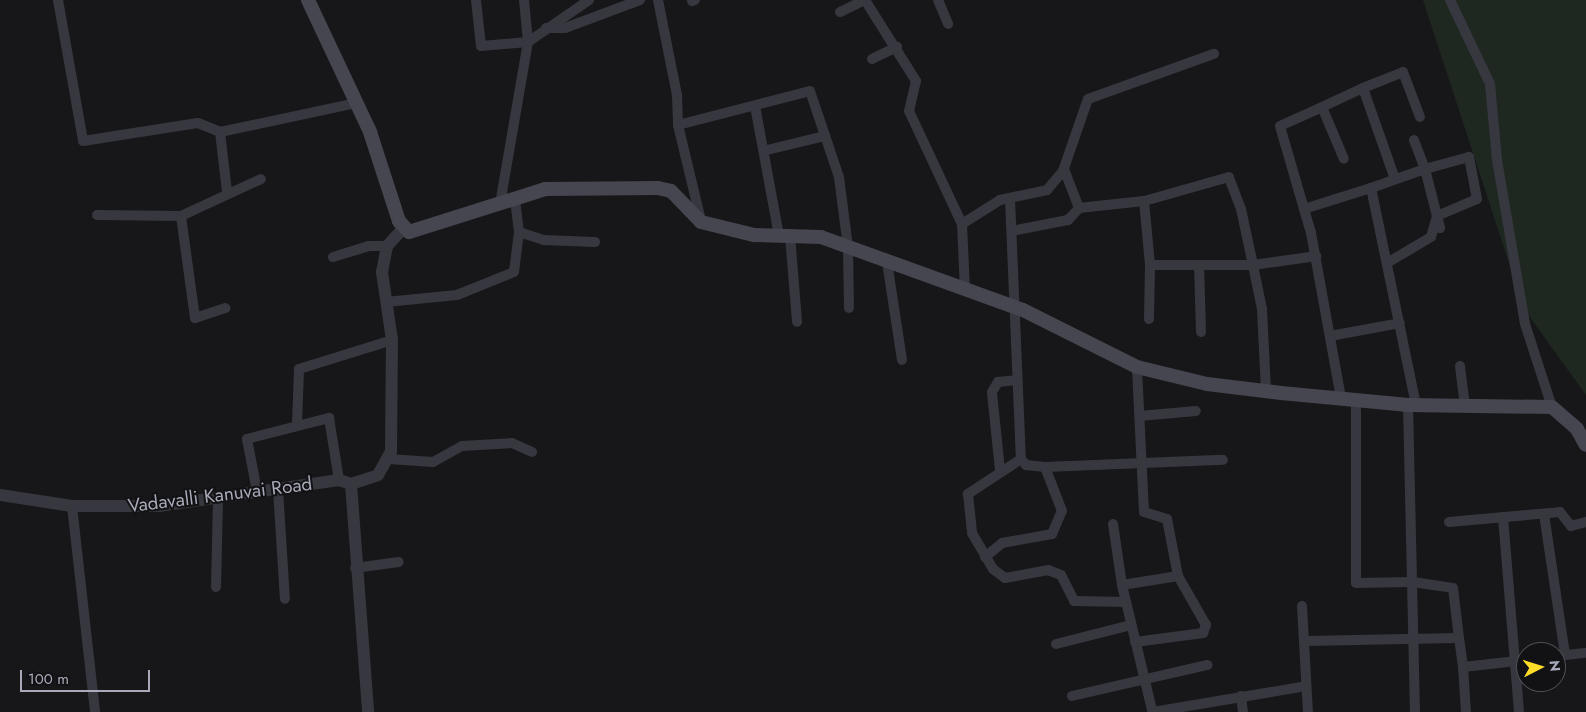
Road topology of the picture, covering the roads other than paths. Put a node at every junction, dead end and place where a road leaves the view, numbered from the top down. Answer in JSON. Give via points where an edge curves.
{"nodes":[{"id":1,"x":58,"y":0,"type":"edge"},
{"id":2,"x":308,"y":0,"type":"edge"},
{"id":3,"x":476,"y":0,"type":"edge"},
{"id":4,"x":524,"y":0,"type":"edge"},
{"id":5,"x":589,"y":0,"type":"edge"},
{"id":6,"x":640,"y":0,"type":"edge"},
{"id":7,"x":658,"y":0,"type":"edge"},
{"id":8,"x":865,"y":0,"type":"edge"},
{"id":9,"x":938,"y":0,"type":"edge"},
{"id":10,"x":1450,"y":0,"type":"edge"},
{"id":11,"x":577,"y":2,"type":"edge"},
{"id":12,"x":840,"y":12,"type":"dead end"},
{"id":13,"x":948,"y":24,"type":"dead end"},
{"id":14,"x":546,"y":28,"type":"junction"},
{"id":15,"x":528,"y":42,"type":"junction"},
{"id":16,"x":897,"y":47,"type":"junction"},
{"id":17,"x":1214,"y":54,"type":"dead end"},
{"id":18,"x":872,"y":59,"type":"dead end"},
{"id":19,"x":1363,"y":88,"type":"junction"},
{"id":20,"x":357,"y":103,"type":"junction"},
{"id":21,"x":755,"y":106,"type":"junction"},
{"id":22,"x":1322,"y":107,"type":"junction"},
{"id":23,"x":1420,"y":117,"type":"dead end"},
{"id":24,"x":678,"y":125,"type":"junction"},
{"id":25,"x":220,"y":132,"type":"junction"},
{"id":26,"x":825,"y":136,"type":"junction"},
{"id":27,"x":1414,"y":140,"type":"dead end"},
{"id":28,"x":767,"y":150,"type":"junction"},
{"id":29,"x":1344,"y":159,"type":"dead end"},
{"id":30,"x":1064,"y":169,"type":"junction"},
{"id":31,"x":1425,"y":169,"type":"junction"},
{"id":32,"x":261,"y":179,"type":"dead end"},
{"id":33,"x":1394,"y":180,"type":"junction"},
{"id":34,"x":1371,"y":188,"type":"junction"},
{"id":35,"x":227,"y":192,"type":"junction"},
{"id":36,"x":515,"y":199,"type":"junction"},
{"id":37,"x":1010,"y":199,"type":"junction"},
{"id":38,"x":1144,"y":201,"type":"junction"},
{"id":39,"x":500,"y":204,"type":"junction"},
{"id":40,"x":1079,"y":208,"type":"junction"},
{"id":41,"x":1304,"y":209,"type":"junction"},
{"id":42,"x":97,"y":215,"type":"dead end"},
{"id":43,"x":181,"y":216,"type":"junction"},
{"id":44,"x":1437,"y":216,"type":"junction"},
{"id":45,"x":702,"y":222,"type":"junction"},
{"id":46,"x":962,"y":224,"type":"junction"},
{"id":47,"x":404,"y":228,"type":"junction"},
{"id":48,"x":1440,"y":228,"type":"dead end"},
{"id":49,"x":1012,"y":231,"type":"junction"},
{"id":50,"x":519,"y":232,"type":"junction"},
{"id":51,"x":785,"y":236,"type":"junction"},
{"id":52,"x":595,"y":242,"type":"dead end"},
{"id":53,"x":387,"y":246,"type":"junction"},
{"id":54,"x":848,"y":247,"type":"junction"},
{"id":55,"x":1316,"y":256,"type":"junction"},
{"id":56,"x":332,"y":257,"type":"dead end"},
{"id":57,"x":887,"y":262,"type":"junction"},
{"id":58,"x":1387,"y":263,"type":"junction"},
{"id":59,"x":1150,"y":265,"type":"junction"},
{"id":60,"x":1199,"y":265,"type":"junction"},
{"id":61,"x":1253,"y":266,"type":"junction"},
{"id":62,"x":965,"y":289,"type":"junction"},
{"id":63,"x":386,"y":302,"type":"junction"},
{"id":64,"x":1012,"y":306,"type":"junction"},
{"id":65,"x":225,"y":308,"type":"dead end"},
{"id":66,"x":849,"y":308,"type":"dead end"},
{"id":67,"x":1149,"y":319,"type":"dead end"},
{"id":68,"x":797,"y":322,"type":"dead end"},
{"id":69,"x":1400,"y":323,"type":"junction"},
{"id":70,"x":1201,"y":332,"type":"dead end"},
{"id":71,"x":1330,"y":336,"type":"junction"},
{"id":72,"x":392,"y":340,"type":"junction"},
{"id":73,"x":902,"y":360,"type":"dead end"},
{"id":74,"x":1460,"y":366,"type":"dead end"},
{"id":75,"x":1137,"y":367,"type":"junction"},
{"id":76,"x":1016,"y":380,"type":"junction"},
{"id":77,"x":1266,"y":391,"type":"junction"},
{"id":78,"x":1341,"y":398,"type":"junction"},
{"id":79,"x":1356,"y":399,"type":"junction"},
{"id":80,"x":1412,"y":405,"type":"junction"},
{"id":81,"x":1465,"y":405,"type":"junction"},
{"id":82,"x":1552,"y":407,"type":"junction"},
{"id":83,"x":1196,"y":411,"type":"dead end"},
{"id":84,"x":1140,"y":416,"type":"junction"},
{"id":85,"x":298,"y":424,"type":"junction"},
{"id":86,"x":1586,"y":445,"type":"edge"},
{"id":87,"x":532,"y":452,"type":"dead end"},
{"id":88,"x":389,"y":459,"type":"junction"},
{"id":89,"x":1021,"y":459,"type":"junction"},
{"id":90,"x":1223,"y":460,"type":"dead end"},
{"id":91,"x":1142,"y":465,"type":"junction"},
{"id":92,"x":1046,"y":467,"type":"junction"},
{"id":93,"x":1000,"y":470,"type":"junction"},
{"id":94,"x":345,"y":482,"type":"junction"},
{"id":95,"x":278,"y":488,"type":"junction"},
{"id":96,"x":257,"y":491,"type":"junction"},
{"id":97,"x":0,"y":495,"type":"edge"},
{"id":98,"x":218,"y":497,"type":"junction"},
{"id":99,"x":72,"y":506,"type":"junction"},
{"id":100,"x":1544,"y":514,"type":"junction"},
{"id":101,"x":1503,"y":517,"type":"junction"},
{"id":102,"x":1449,"y":522,"type":"dead end"},
{"id":103,"x":1586,"y":522,"type":"edge"},
{"id":104,"x":1113,"y":524,"type":"dead end"},
{"id":105,"x":985,"y":557,"type":"junction"},
{"id":106,"x":400,"y":562,"type":"dead end"},
{"id":107,"x":356,"y":568,"type":"junction"},
{"id":108,"x":1178,"y":576,"type":"junction"},
{"id":109,"x":1413,"y":582,"type":"junction"},
{"id":110,"x":1122,"y":585,"type":"junction"},
{"id":111,"x":216,"y":587,"type":"dead end"},
{"id":112,"x":285,"y":599,"type":"dead end"},
{"id":113,"x":1126,"y":602,"type":"junction"},
{"id":114,"x":1302,"y":606,"type":"dead end"},
{"id":115,"x":1131,"y":625,"type":"junction"},
{"id":116,"x":1414,"y":637,"type":"junction"},
{"id":117,"x":1459,"y":638,"type":"junction"},
{"id":118,"x":1304,"y":641,"type":"junction"},
{"id":119,"x":1136,"y":642,"type":"junction"},
{"id":120,"x":1559,"y":642,"type":"edge"},
{"id":121,"x":1056,"y":644,"type":"dead end"},
{"id":122,"x":1586,"y":653,"type":"edge"},
{"id":123,"x":1566,"y":655,"type":"edge"},
{"id":124,"x":1516,"y":661,"type":"edge"},
{"id":125,"x":1512,"y":662,"type":"junction"},
{"id":126,"x":1207,"y":665,"type":"dead end"},
{"id":127,"x":1463,"y":667,"type":"junction"},
{"id":128,"x":1144,"y":677,"type":"junction"},
{"id":129,"x":1306,"y":686,"type":"junction"},
{"id":130,"x":1072,"y":696,"type":"dead end"},
{"id":131,"x":1241,"y":696,"type":"junction"},
{"id":132,"x":1153,"y":711,"type":"edge"},
{"id":133,"x":95,"y":712,"type":"edge"},
{"id":134,"x":368,"y":712,"type":"edge"},
{"id":135,"x":1243,"y":712,"type":"edge"},
{"id":136,"x":1308,"y":712,"type":"edge"},
{"id":137,"x":1415,"y":712,"type":"edge"},
{"id":138,"x":1466,"y":712,"type":"edge"},
{"id":139,"x":1519,"y":712,"type":"edge"}],
"edges":[{"from":1,"to":25,"type":"street","via":[[83,141],[198,123]]},
{"from":2,"to":20,"type":"main road"},
{"from":3,"to":15,"type":"street","via":[[481,46]]},
{"from":4,"to":15,"type":"street"},
{"from":5,"to":11,"type":"street"},
{"from":6,"to":14,"type":"street","via":[[565,28]]},
{"from":7,"to":24,"type":"street","via":[[677,95]]},
{"from":8,"to":12,"type":"street"},
{"from":8,"to":16,"type":"street"},
{"from":9,"to":13,"type":"street"},
{"from":10,"to":82,"type":"street","via":[[1490,84],[1497,160],[1526,324]]},
{"from":11,"to":14,"type":"street"},
{"from":14,"to":15,"type":"street"},
{"from":15,"to":39,"type":"street"},
{"from":16,"to":18,"type":"street"},
{"from":16,"to":46,"type":"street","via":[[916,81],[909,111]]},
{"from":17,"to":30,"type":"street","via":[[1088,99]]},
{"from":19,"to":22,"type":"street"},
{"from":19,"to":23,"type":"street","via":[[1403,72]]},
{"from":19,"to":33,"type":"street"},
{"from":20,"to":25,"type":"street"},
{"from":20,"to":47,"type":"main road"},
{"from":21,"to":24,"type":"street"},
{"from":21,"to":26,"type":"street","via":[[810,90]]},
{"from":21,"to":28,"type":"street"},
{"from":22,"to":29,"type":"street"},
{"from":22,"to":41,"type":"street","via":[[1280,126]]},
{"from":24,"to":45,"type":"street"},
{"from":25,"to":35,"type":"street"},
{"from":26,"to":28,"type":"street"},
{"from":26,"to":54,"type":"street","via":[[839,177]]},
{"from":27,"to":31,"type":"street"},
{"from":28,"to":51,"type":"street"},
{"from":30,"to":37,"type":"street","via":[[1047,190]]},
{"from":30,"to":40,"type":"street"},
{"from":31,"to":33,"type":"street"},
{"from":31,"to":44,"type":"street"},
{"from":31,"to":44,"type":"street","via":[[1469,157],[1477,199]]},
{"from":32,"to":35,"type":"street"},
{"from":33,"to":34,"type":"street"},
{"from":34,"to":41,"type":"street"},
{"from":34,"to":58,"type":"street"},
{"from":35,"to":43,"type":"street"},
{"from":36,"to":39,"type":"main road"},
{"from":36,"to":45,"type":"main road","via":[[545,189],[658,188],[671,191]]},
{"from":36,"to":50,"type":"street"},
{"from":37,"to":46,"type":"street"},
{"from":37,"to":49,"type":"street"},
{"from":38,"to":40,"type":"street"},
{"from":38,"to":59,"type":"street"},
{"from":38,"to":61,"type":"street","via":[[1229,177]]},
{"from":39,"to":47,"type":"main road","via":[[415,232]]},
{"from":40,"to":49,"type":"street","via":[[1068,220]]},
{"from":41,"to":55,"type":"street"},
{"from":42,"to":43,"type":"street"},
{"from":43,"to":65,"type":"street","via":[[195,318]]},
{"from":44,"to":48,"type":"street"},
{"from":44,"to":58,"type":"street","via":[[1431,237]]},
{"from":45,"to":51,"type":"main road","via":[[754,235]]},
{"from":46,"to":62,"type":"street"},
{"from":47,"to":53,"type":"street"},
{"from":49,"to":64,"type":"street"},
{"from":50,"to":52,"type":"street","via":[[544,240]]},
{"from":50,"to":63,"type":"street","via":[[514,272],[504,279],[431,300]]},
{"from":51,"to":54,"type":"main road","via":[[821,237]]},
{"from":51,"to":68,"type":"street"},
{"from":53,"to":56,"type":"street","via":[[370,246]]},
{"from":53,"to":63,"type":"street","via":[[382,272]]},
{"from":54,"to":57,"type":"main road"},
{"from":54,"to":66,"type":"street"},
{"from":55,"to":61,"type":"street"},
{"from":55,"to":71,"type":"street"},
{"from":57,"to":62,"type":"main road"},
{"from":57,"to":73,"type":"street"},
{"from":58,"to":69,"type":"street"},
{"from":59,"to":60,"type":"street"},
{"from":59,"to":67,"type":"street"},
{"from":60,"to":61,"type":"street"},
{"from":60,"to":70,"type":"street"},
{"from":61,"to":77,"type":"street","via":[[1262,310]]},
{"from":62,"to":64,"type":"main road"},
{"from":63,"to":72,"type":"street"},
{"from":64,"to":75,"type":"main road"},
{"from":64,"to":76,"type":"street"},
{"from":69,"to":71,"type":"street"},
{"from":69,"to":80,"type":"street"},
{"from":71,"to":78,"type":"street"},
{"from":72,"to":85,"type":"street","via":[[299,369]]},
{"from":72,"to":88,"type":"street","via":[[393,440]]},
{"from":74,"to":81,"type":"street"},
{"from":75,"to":77,"type":"main road","via":[[1207,384]]},
{"from":75,"to":84,"type":"street"},
{"from":76,"to":89,"type":"street"},
{"from":76,"to":93,"type":"street","via":[[998,382],[992,392]]},
{"from":77,"to":78,"type":"main road"},
{"from":78,"to":79,"type":"main road"},
{"from":79,"to":80,"type":"main road"},
{"from":79,"to":109,"type":"street","via":[[1356,583]]},
{"from":80,"to":81,"type":"main road"},
{"from":80,"to":109,"type":"street"},
{"from":81,"to":82,"type":"main road"},
{"from":82,"to":86,"type":"main road","via":[[1577,428]]},
{"from":83,"to":84,"type":"street"},
{"from":84,"to":91,"type":"street"},
{"from":85,"to":94,"type":"street","via":[[332,421]]},
{"from":85,"to":96,"type":"street","via":[[247,439]]},
{"from":87,"to":88,"type":"street","via":[[512,443],[462,446],[433,462]]},
{"from":88,"to":94,"type":"street","name":"Vadavalli Kanuvai Road","via":[[378,474]]},
{"from":89,"to":92,"type":"street","via":[[1026,465]]},
{"from":89,"to":93,"type":"street"},
{"from":90,"to":91,"type":"street"},
{"from":91,"to":92,"type":"street"},
{"from":91,"to":108,"type":"street","via":[[1144,512],[1167,519]]},
{"from":92,"to":105,"type":"street","via":[[1062,511],[1052,534],[1002,543]]},
{"from":93,"to":105,"type":"street","via":[[968,494],[972,533]]},
{"from":94,"to":95,"type":"street","name":"Vadavalli Kanuvai Road"},
{"from":94,"to":107,"type":"street"},
{"from":95,"to":96,"type":"street","name":"Vadavalli Kanuvai Road"},
{"from":95,"to":112,"type":"street"},
{"from":96,"to":98,"type":"street","name":"Vadavalli Kanuvai Road"},
{"from":97,"to":99,"type":"street","name":"Vadavalli Kanuvai Road"},
{"from":98,"to":99,"type":"street","name":"Vadavalli Kanuvai Road","via":[[159,506]]},
{"from":98,"to":111,"type":"street"},
{"from":99,"to":133,"type":"street"},
{"from":100,"to":101,"type":"street"},
{"from":100,"to":103,"type":"street","via":[[1560,512],[1570,526]]},
{"from":100,"to":120,"type":"street"},
{"from":101,"to":102,"type":"street"},
{"from":101,"to":125,"type":"street"},
{"from":104,"to":110,"type":"street"},
{"from":105,"to":113,"type":"street","via":[[1005,578],[1048,570],[1061,575],[1074,601]]},
{"from":106,"to":107,"type":"street"},
{"from":107,"to":134,"type":"street"},
{"from":108,"to":110,"type":"street"},
{"from":108,"to":119,"type":"street","via":[[1206,625],[1203,633]]},
{"from":109,"to":116,"type":"street"},
{"from":109,"to":117,"type":"street","via":[[1453,588]]},
{"from":110,"to":113,"type":"street"},
{"from":113,"to":115,"type":"street"},
{"from":114,"to":118,"type":"street"},
{"from":115,"to":119,"type":"street"},
{"from":115,"to":121,"type":"street"},
{"from":116,"to":117,"type":"street"},
{"from":116,"to":118,"type":"street"},
{"from":116,"to":137,"type":"street"},
{"from":117,"to":127,"type":"street"},
{"from":118,"to":129,"type":"street"},
{"from":119,"to":128,"type":"street"},
{"from":122,"to":123,"type":"street"},
{"from":124,"to":125,"type":"street"},
{"from":125,"to":127,"type":"street"},
{"from":125,"to":139,"type":"street"},
{"from":126,"to":128,"type":"street"},
{"from":127,"to":138,"type":"street"},
{"from":128,"to":130,"type":"street"},
{"from":128,"to":132,"type":"street"},
{"from":129,"to":131,"type":"street"},
{"from":129,"to":136,"type":"street"},
{"from":131,"to":132,"type":"street"},
{"from":131,"to":135,"type":"street"}]}
